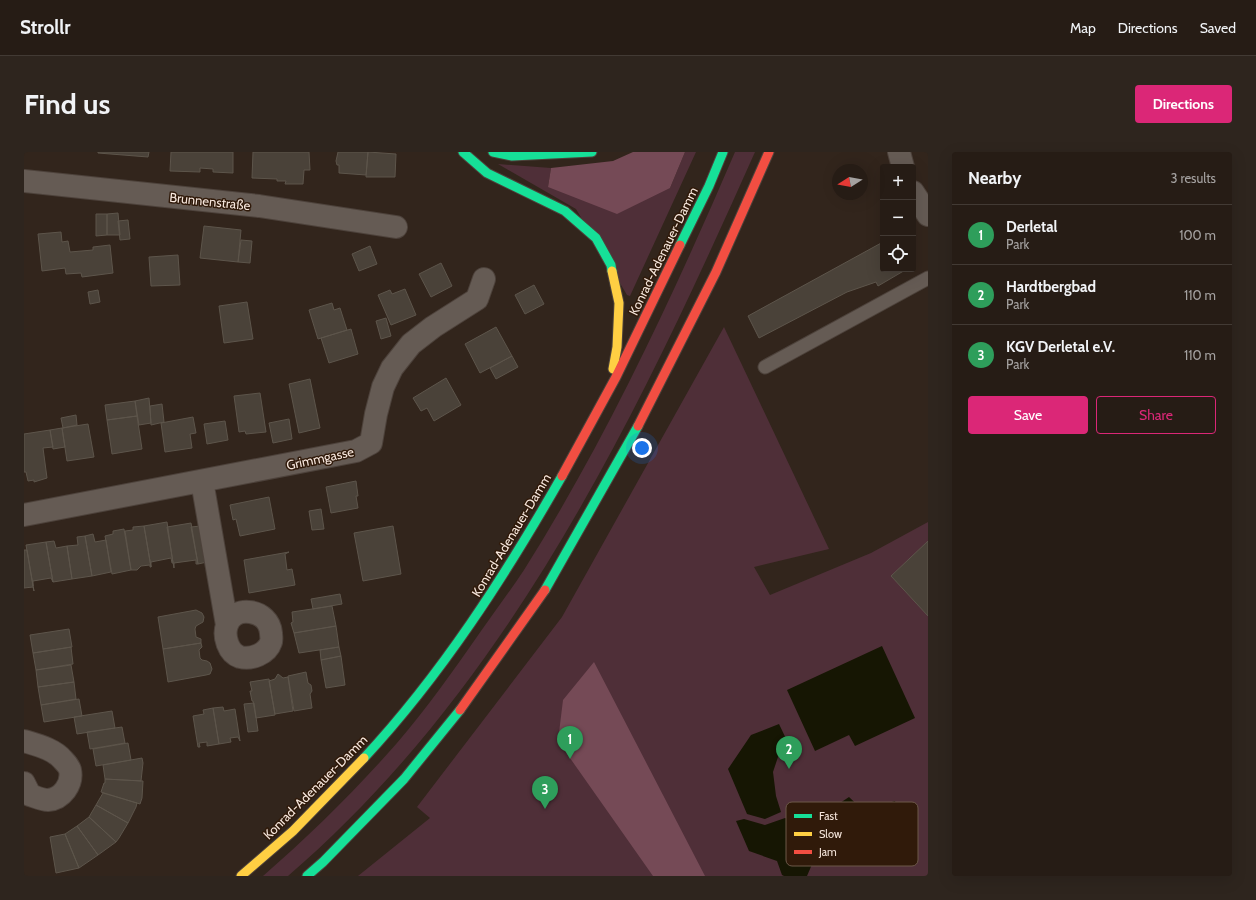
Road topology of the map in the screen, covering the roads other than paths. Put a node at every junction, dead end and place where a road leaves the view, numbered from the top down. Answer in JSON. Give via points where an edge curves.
{"nodes":[{"id":1,"x":463,"y":152,"type":"edge"},
{"id":2,"x":493,"y":152,"type":"edge"},
{"id":3,"x":592,"y":152,"type":"edge"},
{"id":4,"x":723,"y":152,"type":"edge"},
{"id":5,"x":769,"y":152,"type":"edge"},
{"id":6,"x":899,"y":152,"type":"edge"},
{"id":7,"x":902,"y":164,"type":"edge"},
{"id":8,"x":24,"y":181,"type":"edge"},
{"id":9,"x":916,"y":197,"type":"edge"},
{"id":10,"x":928,"y":215,"type":"edge"},
{"id":11,"x":396,"y":227,"type":"dead end"},
{"id":12,"x":928,"y":278,"type":"edge"},
{"id":13,"x":484,"y":279,"type":"dead end"},
{"id":14,"x":765,"y":367,"type":"dead end"},
{"id":15,"x":608,"y":394,"type":"junction"},
{"id":16,"x":202,"y":481,"type":"junction"},
{"id":17,"x":24,"y":515,"type":"edge"},
{"id":18,"x":227,"y":626,"type":"dead end"},
{"id":19,"x":24,"y":741,"type":"edge"},
{"id":20,"x":24,"y":783,"type":"edge"},
{"id":21,"x":241,"y":876,"type":"edge"},
{"id":22,"x":307,"y":876,"type":"edge"}],
"edges":[{"from":1,"to":15,"type":"main road","via":[[486,173],[565,211],[596,238],[611,265],[619,303],[617,347]]},
{"from":2,"to":3,"type":"main road","via":[[512,156]]},
{"from":4,"to":15,"type":"main road","name":"Konrad-Adenauer-Damm"},
{"from":5,"to":22,"type":"main road","via":[[716,272],[648,409],[551,582],[440,736],[404,779]]},
{"from":6,"to":7,"type":"street"},
{"from":8,"to":11,"type":"street","name":"Brunnenstraße","via":[[259,206]]},
{"from":9,"to":10,"type":"street"},
{"from":12,"to":14,"type":"lane"},
{"from":13,"to":16,"type":"street","name":"Grimmgasse","via":[[477,299],[427,331],[411,344],[392,368],[382,387],[371,443],[356,451]]},
{"from":15,"to":21,"type":"main road","name":"Konrad-Adenauer-Damm","via":[[538,519],[478,614],[421,691],[344,780],[296,828]]},
{"from":16,"to":17,"type":"street","name":"Grimmgasse"},
{"from":16,"to":18,"type":"street"},
{"from":19,"to":20,"type":"street","via":[[49,750],[62,759],[70,770],[69,784],[61,796],[49,800],[30,795]]}]}
